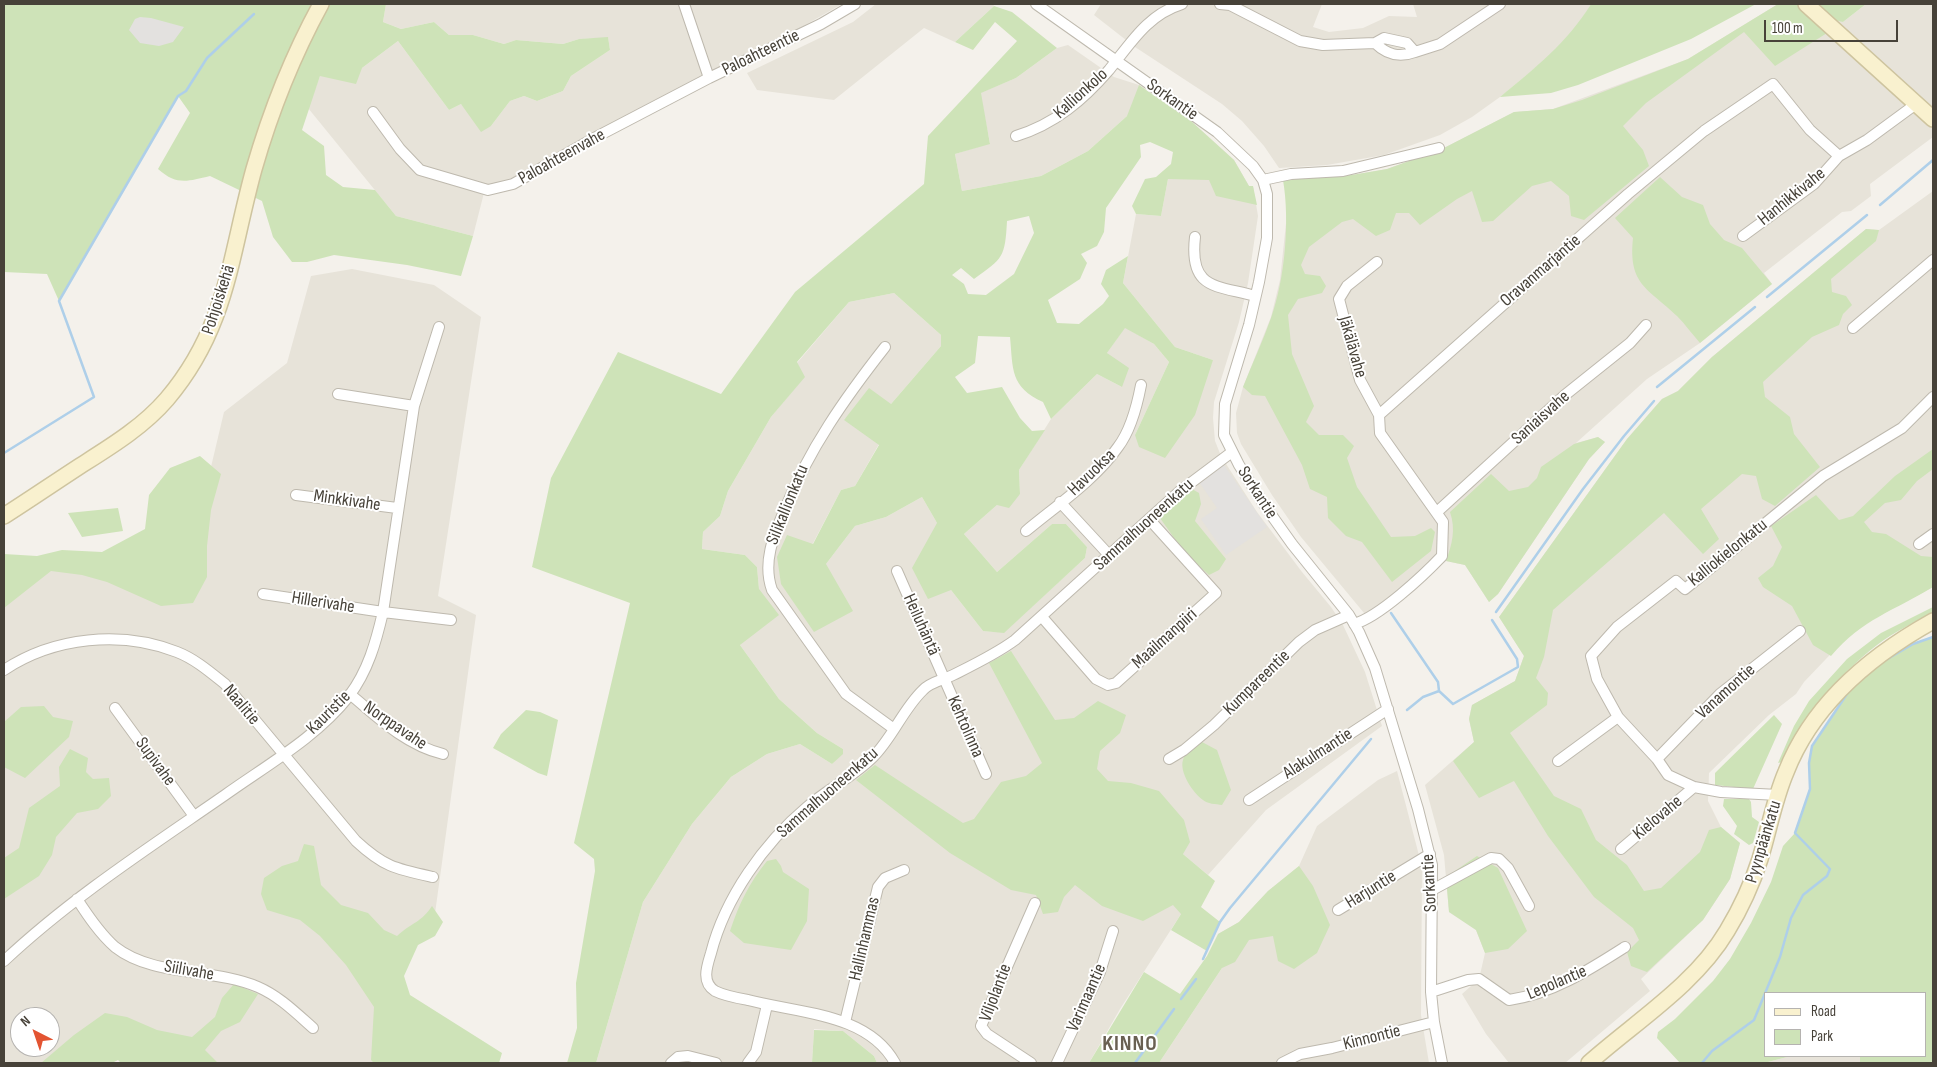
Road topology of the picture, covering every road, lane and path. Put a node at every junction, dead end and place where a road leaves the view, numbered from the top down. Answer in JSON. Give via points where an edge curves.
{"nodes":[{"id":1,"x":321,"y":4,"type":"edge"},
{"id":2,"x":684,"y":4,"type":"edge"},
{"id":3,"x":855,"y":4,"type":"edge"},
{"id":4,"x":1036,"y":4,"type":"edge"},
{"id":5,"x":1182,"y":4,"type":"edge"},
{"id":6,"x":1220,"y":4,"type":"edge"},
{"id":7,"x":1500,"y":4,"type":"edge"},
{"id":8,"x":1806,"y":4,"type":"edge"},
{"id":9,"x":1116,"y":61,"type":"junction"},
{"id":10,"x":709,"y":78,"type":"junction"},
{"id":11,"x":1916,"y":104,"type":"junction"},
{"id":12,"x":373,"y":112,"type":"dead end"},
{"id":13,"x":1933,"y":119,"type":"edge"},
{"id":14,"x":1016,"y":136,"type":"dead end"},
{"id":15,"x":1439,"y":148,"type":"dead end"},
{"id":16,"x":1839,"y":156,"type":"junction"},
{"id":17,"x":1263,"y":180,"type":"junction"},
{"id":18,"x":1742,"y":236,"type":"dead end"},
{"id":19,"x":1195,"y":237,"type":"dead end"},
{"id":20,"x":1933,"y":260,"type":"edge"},
{"id":21,"x":1377,"y":262,"type":"dead end"},
{"id":22,"x":1255,"y":296,"type":"junction"},
{"id":23,"x":1646,"y":325,"type":"dead end"},
{"id":24,"x":440,"y":326,"type":"dead end"},
{"id":25,"x":1854,"y":328,"type":"dead end"},
{"id":26,"x":885,"y":347,"type":"dead end"},
{"id":27,"x":1141,"y":385,"type":"dead end"},
{"id":28,"x":338,"y":394,"type":"dead end"},
{"id":29,"x":1933,"y":397,"type":"edge"},
{"id":30,"x":414,"y":406,"type":"junction"},
{"id":31,"x":1380,"y":415,"type":"junction"},
{"id":32,"x":1232,"y":452,"type":"junction"},
{"id":33,"x":296,"y":495,"type":"dead end"},
{"id":34,"x":1060,"y":502,"type":"junction"},
{"id":35,"x":397,"y":508,"type":"junction"},
{"id":36,"x":1437,"y":512,"type":"junction"},
{"id":37,"x":4,"y":516,"type":"edge"},
{"id":38,"x":1149,"y":519,"type":"junction"},
{"id":39,"x":1026,"y":531,"type":"dead end"},
{"id":40,"x":1933,"y":534,"type":"edge"},
{"id":41,"x":1919,"y":544,"type":"dead end"},
{"id":42,"x":1109,"y":556,"type":"junction"},
{"id":43,"x":897,"y":571,"type":"dead end"},
{"id":44,"x":262,"y":594,"type":"dead end"},
{"id":45,"x":384,"y":612,"type":"junction"},
{"id":46,"x":1042,"y":617,"type":"junction"},
{"id":47,"x":1351,"y":619,"type":"junction"},
{"id":48,"x":451,"y":620,"type":"dead end"},
{"id":49,"x":1933,"y":621,"type":"edge"},
{"id":50,"x":1800,"y":631,"type":"dead end"},
{"id":51,"x":4,"y":670,"type":"edge"},
{"id":52,"x":944,"y":680,"type":"junction"},
{"id":53,"x":350,"y":694,"type":"junction"},
{"id":54,"x":115,"y":708,"type":"dead end"},
{"id":55,"x":1388,"y":709,"type":"junction"},
{"id":56,"x":1618,"y":718,"type":"junction"},
{"id":57,"x":894,"y":729,"type":"junction"},
{"id":58,"x":443,"y":754,"type":"dead end"},
{"id":59,"x":282,"y":755,"type":"junction"},
{"id":60,"x":1657,"y":758,"type":"junction"},
{"id":61,"x":1169,"y":759,"type":"dead end"},
{"id":62,"x":1558,"y":761,"type":"dead end"},
{"id":63,"x":986,"y":774,"type":"dead end"},
{"id":64,"x":1694,"y":787,"type":"junction"},
{"id":65,"x":1778,"y":794,"type":"junction"},
{"id":66,"x":1249,"y":800,"type":"dead end"},
{"id":67,"x":194,"y":816,"type":"junction"},
{"id":68,"x":1621,"y":849,"type":"dead end"},
{"id":69,"x":1430,"y":854,"type":"junction"},
{"id":70,"x":904,"y":870,"type":"dead end"},
{"id":71,"x":432,"y":876,"type":"dead end"},
{"id":72,"x":1434,"y":889,"type":"junction"},
{"id":73,"x":77,"y":899,"type":"junction"},
{"id":74,"x":1035,"y":903,"type":"dead end"},
{"id":75,"x":1529,"y":906,"type":"dead end"},
{"id":76,"x":1338,"y":910,"type":"dead end"},
{"id":77,"x":1113,"y":931,"type":"dead end"},
{"id":78,"x":1625,"y":947,"type":"dead end"},
{"id":79,"x":4,"y":961,"type":"edge"},
{"id":80,"x":1431,"y":992,"type":"junction"},
{"id":81,"x":767,"y":1006,"type":"junction"},
{"id":82,"x":845,"y":1022,"type":"junction"},
{"id":83,"x":1434,"y":1022,"type":"junction"},
{"id":84,"x":312,"y":1028,"type":"dead end"},
{"id":85,"x":671,"y":1063,"type":"edge"},
{"id":86,"x":716,"y":1063,"type":"edge"},
{"id":87,"x":748,"y":1063,"type":"edge"},
{"id":88,"x":895,"y":1063,"type":"edge"},
{"id":89,"x":1031,"y":1063,"type":"edge"},
{"id":90,"x":1057,"y":1063,"type":"edge"},
{"id":91,"x":1282,"y":1063,"type":"edge"},
{"id":92,"x":1442,"y":1063,"type":"edge"},
{"id":93,"x":1589,"y":1063,"type":"edge"}],
"edges":[{"from":1,"to":37,"type":"main road","name":"Pohjoiskehä","via":[[280,88],[254,170],[224,294],[200,354],[166,400],[145,421]]},
{"from":2,"to":10,"type":"street","name":"Paloahteentie"},
{"from":3,"to":10,"type":"street","name":"Paloahteentie"},
{"from":4,"to":9,"type":"street","name":"Sorkantie"},
{"from":5,"to":9,"type":"street","name":"Kallionkolo","via":[[1157,15]]},
{"from":6,"to":7,"type":"street","via":[[1230,5],[1300,41],[1323,45],[1375,43],[1384,38],[1407,43],[1415,52],[1440,44]]},
{"from":8,"to":11,"type":"main road"},
{"from":9,"to":14,"type":"street","name":"Kallionkolo","via":[[1096,85],[1061,116]]},
{"from":9,"to":17,"type":"street","name":"Sorkantie","via":[[1234,146]]},
{"from":10,"to":12,"type":"street","name":"Paloahteenvahe","via":[[513,184],[488,190],[420,170]]},
{"from":11,"to":13,"type":"main road"},
{"from":11,"to":16,"type":"street"},
{"from":15,"to":17,"type":"street","via":[[1343,171],[1291,174]]},
{"from":16,"to":18,"type":"street","name":"Hanhikkivahe","via":[[1814,184]]},
{"from":16,"to":31,"type":"street","name":"Oravanmarjantie","via":[[1810,130],[1773,84],[1704,131],[1628,194]]},
{"from":17,"to":22,"type":"street","name":"Sorkantie","via":[[1267,194],[1267,238]]},
{"from":19,"to":22,"type":"street","via":[[1193,256],[1198,273],[1212,286]]},
{"from":20,"to":25,"type":"street"},
{"from":21,"to":31,"type":"street","name":"Jäkälävahe","via":[[1347,286],[1339,299],[1360,380]]},
{"from":22,"to":32,"type":"street","name":"Sorkantie","via":[[1225,404],[1224,435]]},
{"from":23,"to":36,"type":"street","name":"Saniaisvahe","via":[[1630,343],[1565,395]]},
{"from":24,"to":30,"type":"street","name":"Kauristie"},
{"from":26,"to":57,"type":"street","name":"Silikallionkatu","via":[[830,421],[799,474],[771,545],[768,572],[772,590],[846,694]]},
{"from":27,"to":34,"type":"street","name":"Havuoksa","via":[[1136,407],[1119,446],[1108,460]]},
{"from":28,"to":30,"type":"street"},
{"from":29,"to":56,"type":"street","name":"Kalliokielonkatu","via":[[1902,428],[1823,476],[1684,589],[1676,581],[1617,627],[1591,656],[1597,679]]},
{"from":30,"to":35,"type":"street","name":"Kauristie"},
{"from":31,"to":36,"type":"street","via":[[1380,434]]},
{"from":32,"to":38,"type":"street","name":"Sammalhuoneenkatu"},
{"from":32,"to":47,"type":"street","name":"Sorkantie","via":[[1292,544]]},
{"from":33,"to":35,"type":"street","name":"Minkkivahe"},
{"from":34,"to":39,"type":"street","name":"Havuoksa"},
{"from":34,"to":42,"type":"street","name":"Havuoksa"},
{"from":35,"to":45,"type":"street","name":"Kauristie"},
{"from":36,"to":47,"type":"street","via":[[1443,522],[1442,556],[1424,575],[1363,621]]},
{"from":38,"to":42,"type":"street","name":"Sammalhuoneenkatu"},
{"from":38,"to":46,"type":"street","name":"Maailmanpiiri","via":[[1216,593],[1116,682],[1108,685],[1096,679]]},
{"from":40,"to":41,"type":"street"},
{"from":42,"to":46,"type":"street","name":"Sammalhuoneenkatu"},
{"from":43,"to":52,"type":"street","name":"Heiluhäntä"},
{"from":44,"to":45,"type":"street","name":"Hillerivahe"},
{"from":45,"to":48,"type":"street","name":"Hillerivahe"},
{"from":45,"to":53,"type":"street","name":"Kauristie","via":[[369,662]]},
{"from":46,"to":52,"type":"street","name":"Sammalhuoneenkatu","via":[[998,652]]},
{"from":47,"to":55,"type":"street","name":"Sorkantie","via":[[1375,668]]},
{"from":47,"to":61,"type":"street","name":"Kumpareentie","via":[[1315,630],[1299,642],[1214,725]]},
{"from":49,"to":65,"type":"main road","name":"Pyynpäänkatu","via":[[1880,654],[1838,692],[1821,711],[1796,750]]},
{"from":50,"to":60,"type":"street","name":"Vanamontie","via":[[1720,694]]},
{"from":51,"to":59,"type":"street","name":"Naalitie","via":[[27,655],[54,645],[80,641],[138,642],[170,650],[203,666],[225,684]]},
{"from":52,"to":57,"type":"street","name":"Sammalhuoneenkatu","via":[[924,689]]},
{"from":52,"to":63,"type":"street","name":"Kehtolinna"},
{"from":53,"to":58,"type":"street","name":"Norppavahe","via":[[412,742]]},
{"from":53,"to":59,"type":"street","name":"Kauristie","via":[[321,724]]},
{"from":54,"to":67,"type":"street","name":"Supivahe"},
{"from":55,"to":66,"type":"street","name":"Alakulmantie"},
{"from":55,"to":69,"type":"street","name":"Sorkantie"},
{"from":56,"to":60,"type":"street","name":"Kalliokielonkatu"},
{"from":56,"to":62,"type":"street"},
{"from":57,"to":81,"type":"street","name":"Sammalhuoneenkatu","via":[[868,762],[808,806],[777,836],[749,872],[722,920],[707,966],[708,983],[722,994]]},
{"from":59,"to":67,"type":"street","name":"Kauristie"},
{"from":59,"to":71,"type":"street","name":"Naalitie","via":[[356,841],[383,864]]},
{"from":60,"to":64,"type":"street","name":"Kalliokielonkatu","via":[[1668,776]]},
{"from":64,"to":65,"type":"street","name":"Kalliokielonkatu","via":[[1721,792]]},
{"from":64,"to":68,"type":"street","name":"Kielovahe"},
{"from":65,"to":93,"type":"main road","name":"Pyynpäänkatu","via":[[1751,886],[1726,932],[1691,975]]},
{"from":67,"to":73,"type":"street","name":"Kauristie"},
{"from":69,"to":72,"type":"street","name":"Sorkantie"},
{"from":69,"to":76,"type":"street","name":"Harjuntie"},
{"from":70,"to":82,"type":"street","name":"Hallinhammas","via":[[885,878],[878,888]]},
{"from":72,"to":75,"type":"street","via":[[1491,858],[1499,859],[1508,868]]},
{"from":72,"to":80,"type":"street","name":"Sorkantie"},
{"from":73,"to":79,"type":"street","name":"Kauristie"},
{"from":73,"to":84,"type":"street","name":"Siilivahe","via":[[116,947],[140,961],[234,979],[258,987],[277,997]]},
{"from":74,"to":89,"type":"street","name":"Viljolantie","via":[[981,1026],[987,1034]]},
{"from":77,"to":90,"type":"street","name":"Varimaantie","via":[[1100,972]]},
{"from":78,"to":80,"type":"street","name":"Lepolantie","via":[[1583,974],[1530,997],[1509,1000],[1479,979]]},
{"from":80,"to":83,"type":"street","name":"Sorkantie"},
{"from":81,"to":82,"type":"street","name":"Sammalhuoneenkatu"},
{"from":81,"to":87,"type":"street","via":[[756,1052]]},
{"from":82,"to":88,"type":"street","name":"Sammalhuoneenkatu","via":[[873,1037]]},
{"from":83,"to":91,"type":"street","name":"Kinnontie","via":[[1300,1054]]},
{"from":83,"to":92,"type":"street","name":"Sorkantie"},
{"from":85,"to":86,"type":"street","via":[[678,1057],[688,1056]]}]}
